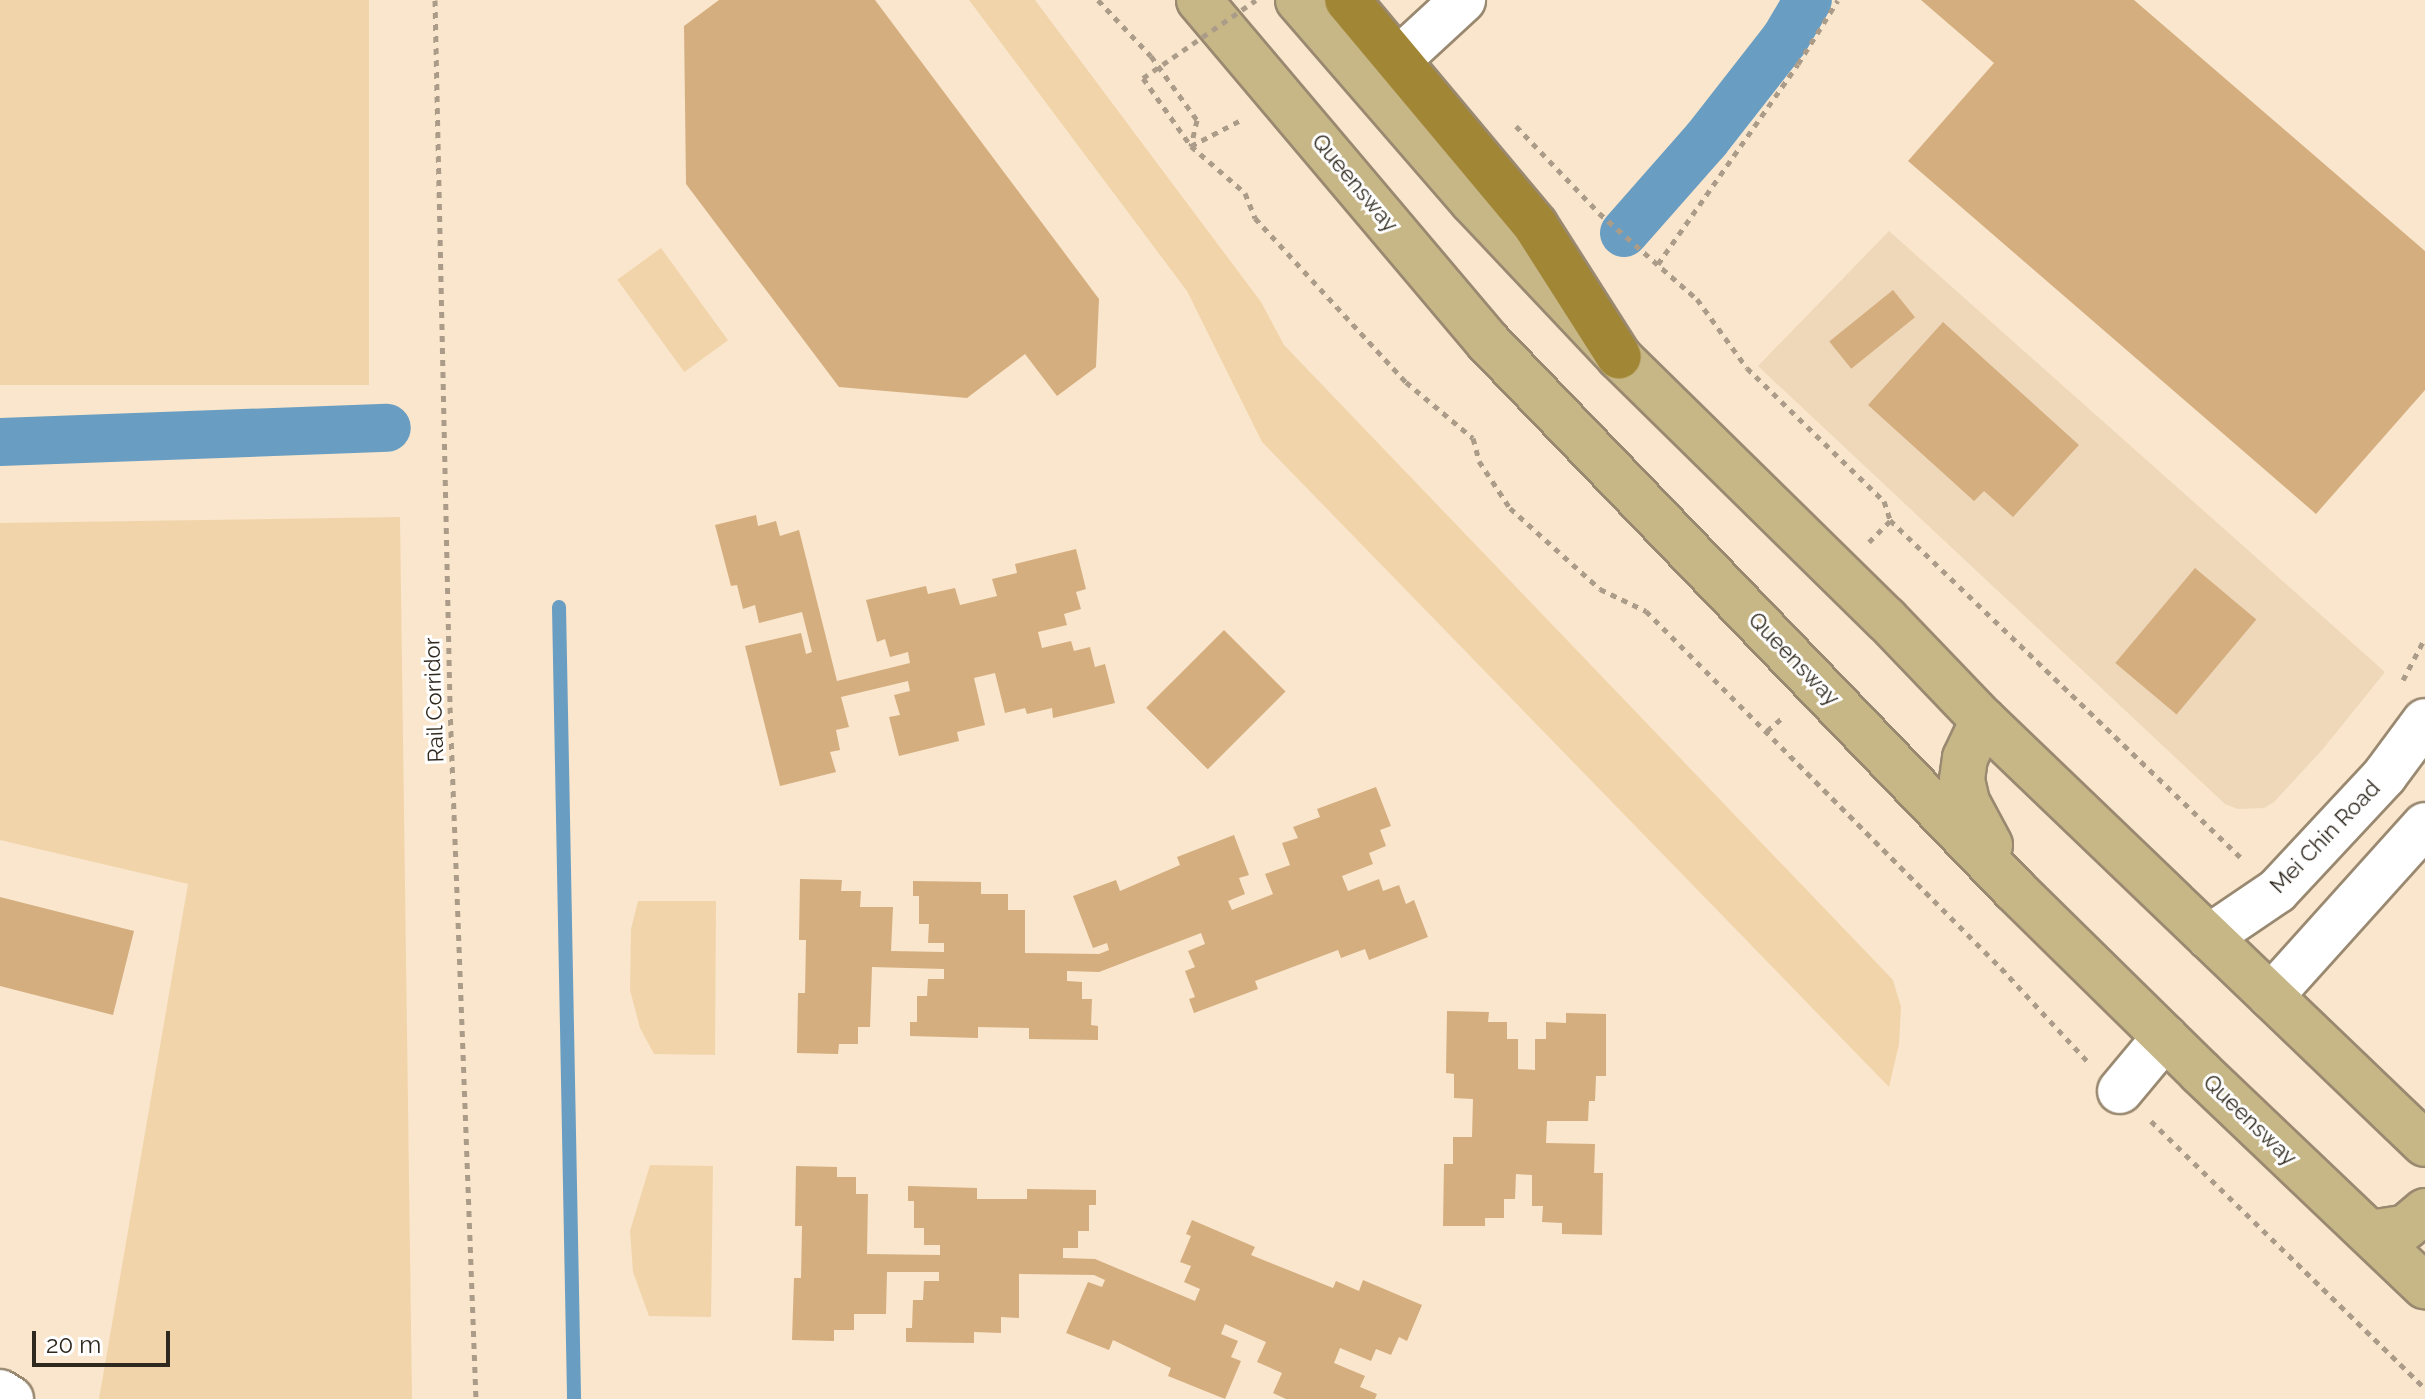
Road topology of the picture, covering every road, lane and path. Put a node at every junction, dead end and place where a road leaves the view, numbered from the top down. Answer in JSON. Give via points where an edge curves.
{"nodes":[{"id":1,"x":435,"y":0,"type":"edge"},
{"id":2,"x":1098,"y":0,"type":"edge"},
{"id":3,"x":1199,"y":0,"type":"edge"},
{"id":4,"x":1256,"y":0,"type":"edge"},
{"id":5,"x":1298,"y":0,"type":"edge"},
{"id":6,"x":1347,"y":0,"type":"edge"},
{"id":7,"x":1463,"y":0,"type":"edge"},
{"id":8,"x":1838,"y":0,"type":"edge"},
{"id":9,"x":1397,"y":61,"type":"junction"},
{"id":10,"x":1284,"y":98,"type":"junction"},
{"id":11,"x":1191,"y":146,"type":"junction"},
{"id":12,"x":1599,"y":213,"type":"dead end"},
{"id":13,"x":1658,"y":264,"type":"junction"},
{"id":14,"x":1619,"y":357,"type":"junction"},
{"id":15,"x":1983,"y":720,"type":"junction"},
{"id":16,"x":2425,"y":721,"type":"edge"},
{"id":17,"x":1767,"y":731,"type":"dead end"},
{"id":18,"x":2425,"y":825,"type":"edge"},
{"id":19,"x":2014,"y":889,"type":"junction"},
{"id":20,"x":2277,"y":891,"type":"junction"},
{"id":21,"x":2209,"y":937,"type":"junction"},
{"id":22,"x":2271,"y":996,"type":"junction"},
{"id":23,"x":2165,"y":1037,"type":"junction"},
{"id":24,"x":2120,"y":1091,"type":"dead end"},
{"id":25,"x":2425,"y":1144,"type":"edge"},
{"id":26,"x":2425,"y":1211,"type":"edge"},
{"id":27,"x":2370,"y":1233,"type":"junction"},
{"id":28,"x":2425,"y":1286,"type":"edge"},
{"id":29,"x":0,"y":1392,"type":"edge"},
{"id":30,"x":11,"y":1399,"type":"edge"},
{"id":31,"x":476,"y":1399,"type":"edge"}],
"edges":[{"from":1,"to":31,"type":"path","name":"Rail Corridor","via":[[450,707]]},
{"from":2,"to":11,"type":"path","via":[[1151,56],[1197,120]]},
{"from":3,"to":10,"type":"main road","name":"Queensway"},
{"from":4,"to":11,"type":"path","bridge":true,"via":[[1143,78]]},
{"from":5,"to":14,"type":"main road","via":[[1473,202]]},
{"from":6,"to":9,"type":"highway"},
{"from":7,"to":9,"type":"street"},
{"from":8,"to":13,"type":"path"},
{"from":9,"to":14,"type":"highway","via":[[1535,225]]},
{"from":10,"to":11,"type":"path"},
{"from":10,"to":19,"type":"main road","name":"Queensway","via":[[1488,342]]},
{"from":11,"to":17,"type":"path","via":[[1245,193],[1255,218],[1406,382],[1473,438],[1479,461],[1510,508],[1600,589],[1646,611]]},
{"from":12,"to":13,"type":"path"},
{"from":13,"to":20,"type":"path","via":[[1697,299],[1747,368],[1784,407],[1884,501],[1890,520]]},
{"from":14,"to":15,"type":"main road"},
{"from":15,"to":19,"type":"main road","via":[[1965,758],[1962,780],[1967,802]]},
{"from":15,"to":21,"type":"main road"},
{"from":16,"to":20,"type":"street","name":"Mei Chin Road","via":[[2385,775]]},
{"from":18,"to":22,"type":"street"},
{"from":19,"to":23,"type":"main road","name":"Queensway"},
{"from":20,"to":21,"type":"street","name":"Mei Chin Road"},
{"from":21,"to":22,"type":"main road"},
{"from":22,"to":25,"type":"main road"},
{"from":23,"to":24,"type":"street"},
{"from":23,"to":27,"type":"main road","name":"Queensway"},
{"from":26,"to":27,"type":"main road","via":[[2406,1227]]},
{"from":27,"to":28,"type":"main road","name":"Queensway"},
{"from":29,"to":30,"type":"street"}]}
